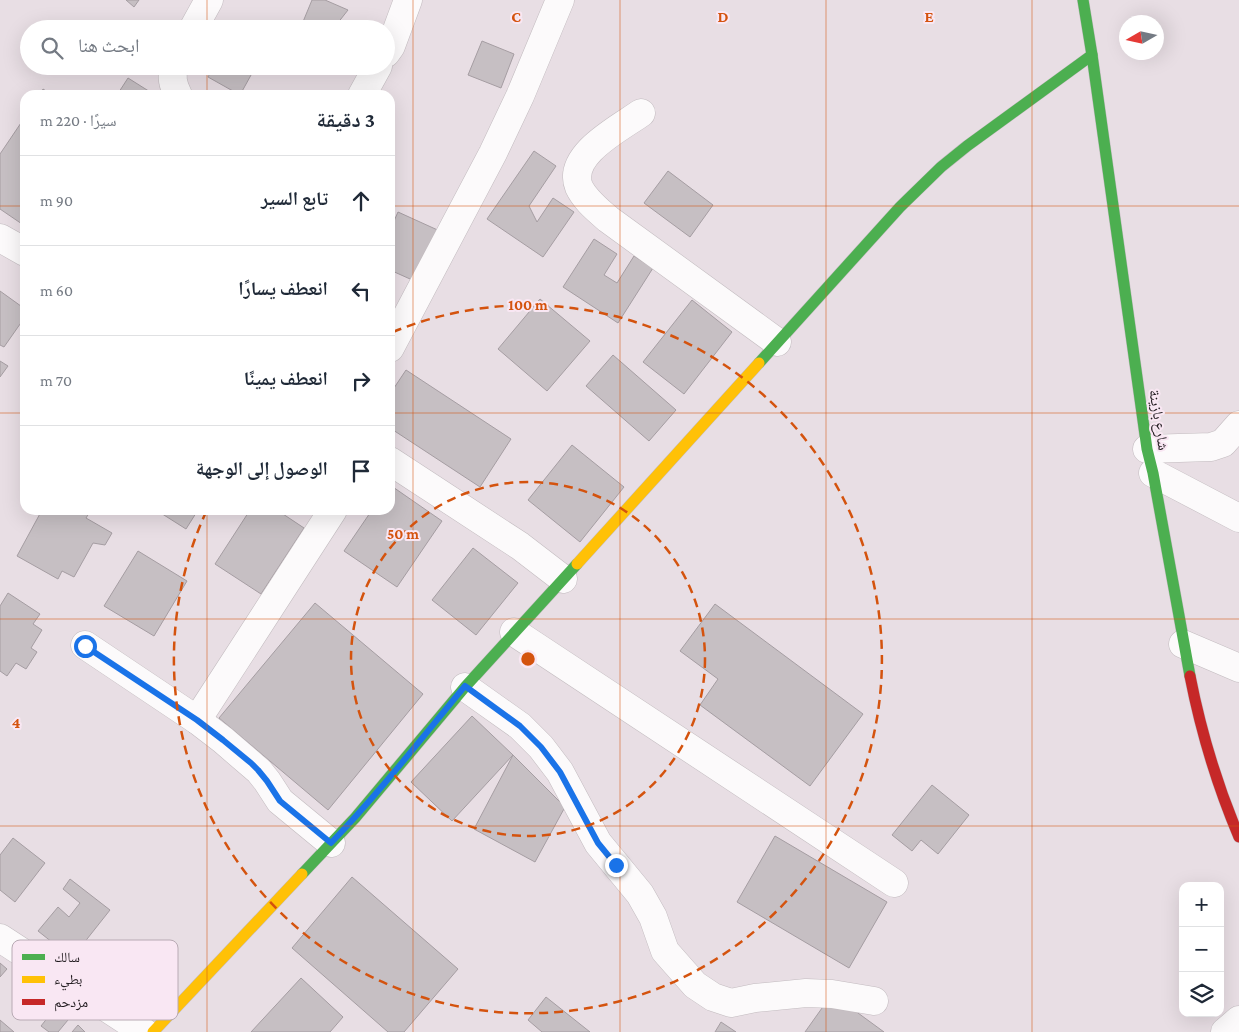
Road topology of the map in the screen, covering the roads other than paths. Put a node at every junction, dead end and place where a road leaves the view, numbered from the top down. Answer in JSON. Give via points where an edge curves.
{"nodes":[{"id":1,"x":209,"y":0,"type":"edge"},
{"id":2,"x":408,"y":0,"type":"edge"},
{"id":3,"x":560,"y":0,"type":"edge"},
{"id":4,"x":1083,"y":0,"type":"edge"},
{"id":5,"x":199,"y":20,"type":"edge"},
{"id":6,"x":395,"y":35,"type":"edge"},
{"id":7,"x":1092,"y":55,"type":"junction"},
{"id":8,"x":172,"y":75,"type":"edge"},
{"id":9,"x":373,"y":75,"type":"edge"},
{"id":10,"x":175,"y":90,"type":"edge"},
{"id":11,"x":365,"y":90,"type":"edge"},
{"id":12,"x":641,"y":113,"type":"dead end"},
{"id":13,"x":0,"y":238,"type":"edge"},
{"id":14,"x":20,"y":249,"type":"edge"},
{"id":15,"x":395,"y":339,"type":"edge"},
{"id":16,"x":777,"y":342,"type":"junction"},
{"id":17,"x":1239,"y":425,"type":"edge"},
{"id":18,"x":1150,"y":461,"type":"junction"},
{"id":19,"x":395,"y":464,"type":"edge"},
{"id":20,"x":331,"y":515,"type":"edge"},
{"id":21,"x":1239,"y":518,"type":"edge"},
{"id":22,"x":563,"y":579,"type":"junction"},
{"id":23,"x":514,"y":632,"type":"junction"},
{"id":24,"x":1183,"y":644,"type":"junction"},
{"id":25,"x":85,"y":646,"type":"dead end"},
{"id":26,"x":1239,"y":668,"type":"edge"},
{"id":27,"x":465,"y":686,"type":"junction"},
{"id":28,"x":197,"y":720,"type":"junction"},
{"id":29,"x":1239,"y":837,"type":"edge"},
{"id":30,"x":331,"y":843,"type":"junction"},
{"id":31,"x":894,"y":883,"type":"dead end"},
{"id":32,"x":0,"y":938,"type":"edge"},
{"id":33,"x":12,"y":946,"type":"edge"},
{"id":34,"x":874,"y":1001,"type":"dead end"},
{"id":35,"x":178,"y":1005,"type":"edge"},
{"id":36,"x":126,"y":1020,"type":"edge"},
{"id":37,"x":164,"y":1020,"type":"edge"},
{"id":38,"x":1239,"y":1020,"type":"edge"},
{"id":39,"x":144,"y":1032,"type":"edge"},
{"id":40,"x":153,"y":1032,"type":"edge"},
{"id":41,"x":1225,"y":1032,"type":"edge"}],
"edges":[{"from":1,"to":5,"type":"street"},
{"from":2,"to":6,"type":"street"},
{"from":3,"to":15,"type":"street","via":[[493,153]]},
{"from":4,"to":7,"type":"street","name":"شارع بازينة"},
{"from":7,"to":16,"type":"street","via":[[941,167],[900,207]]},
{"from":7,"to":18,"type":"street","name":"شارع بازينة"},
{"from":8,"to":10,"type":"street"},
{"from":9,"to":11,"type":"street"},
{"from":12,"to":16,"type":"street","via":[[590,151],[580,163],[578,186],[608,219]]},
{"from":13,"to":14,"type":"street"},
{"from":16,"to":22,"type":"street"},
{"from":17,"to":18,"type":"street","via":[[1223,443]]},
{"from":18,"to":21,"type":"street"},
{"from":18,"to":24,"type":"street","name":"شارع بازينة"},
{"from":19,"to":22,"type":"street","via":[[520,546]]},
{"from":20,"to":28,"type":"street"},
{"from":22,"to":23,"type":"street"},
{"from":23,"to":27,"type":"street"},
{"from":23,"to":31,"type":"street"},
{"from":24,"to":26,"type":"street"},
{"from":24,"to":29,"type":"street","name":"شارع بازينة","via":[[1208,754]]},
{"from":25,"to":28,"type":"street"},
{"from":27,"to":30,"type":"street"},
{"from":27,"to":34,"type":"street","via":[[520,726],[541,747],[560,772],[598,843],[640,894],[653,917],[665,951],[695,985],[731,1003],[806,994],[832,994]]},
{"from":28,"to":30,"type":"street","via":[[251,763],[280,801]]},
{"from":30,"to":35,"type":"street"},
{"from":32,"to":33,"type":"street"},
{"from":36,"to":39,"type":"street"},
{"from":37,"to":40,"type":"street"},
{"from":38,"to":41,"type":"street"}]}
